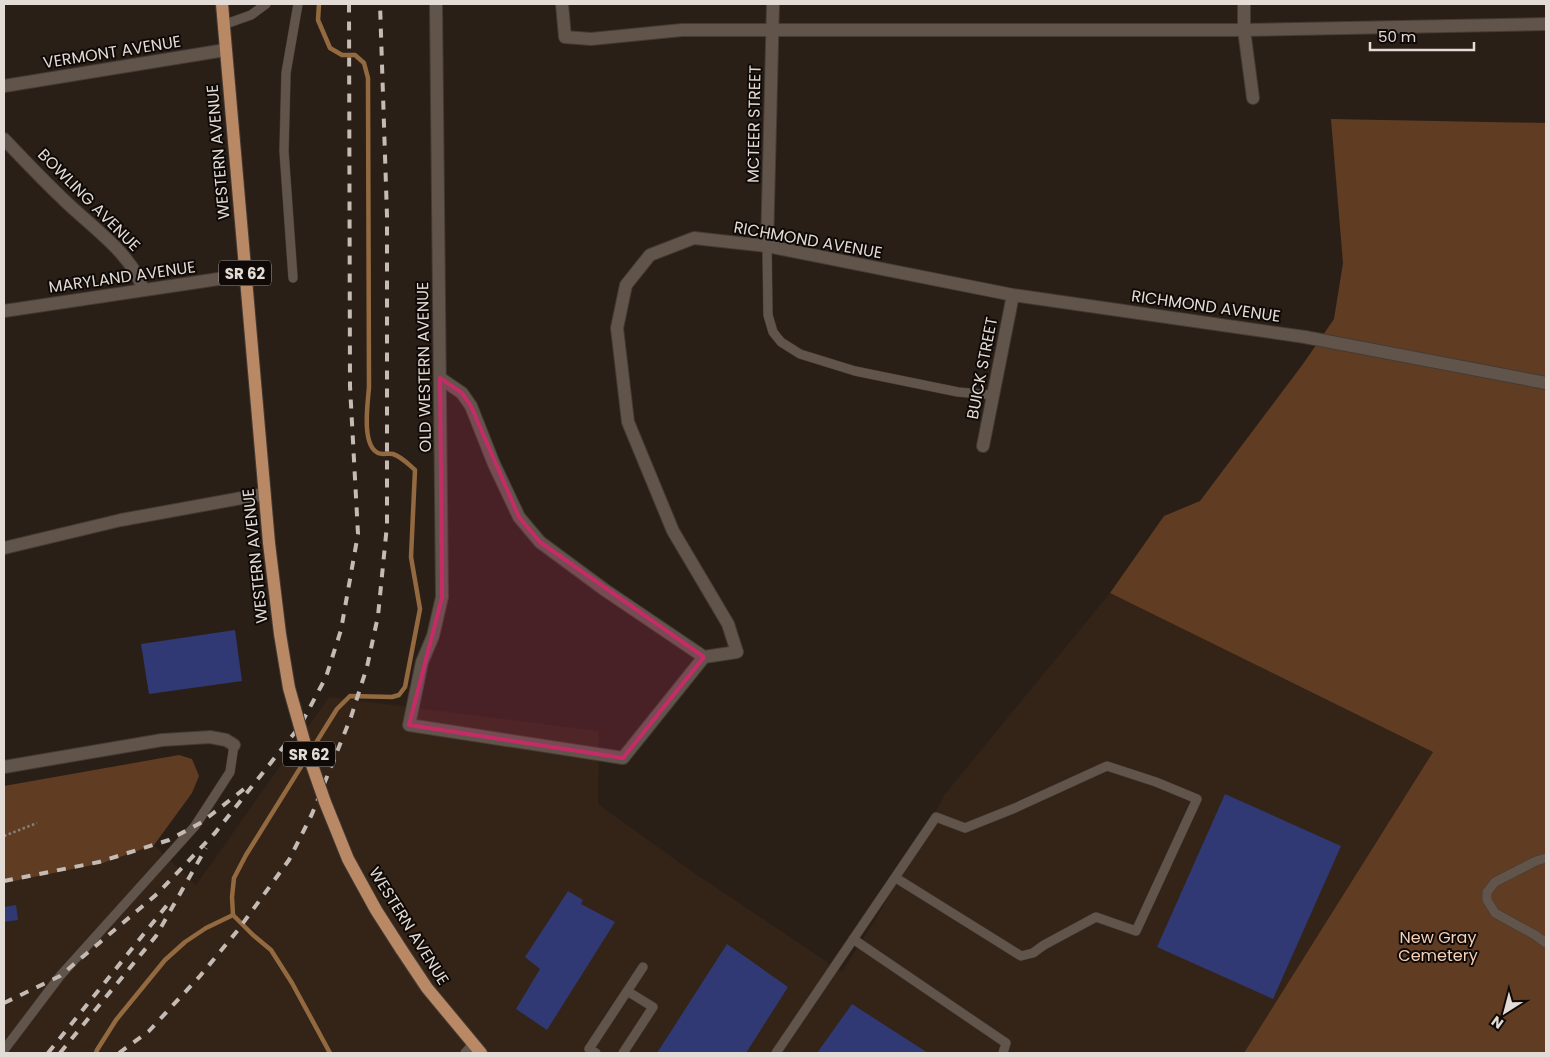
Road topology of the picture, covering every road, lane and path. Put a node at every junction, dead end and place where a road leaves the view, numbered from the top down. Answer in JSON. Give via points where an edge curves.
{"nodes":[{"id":1,"x":222,"y":4,"type":"edge"},
{"id":2,"x":266,"y":4,"type":"edge"},
{"id":3,"x":298,"y":4,"type":"edge"},
{"id":4,"x":436,"y":4,"type":"edge"},
{"id":5,"x":562,"y":4,"type":"edge"},
{"id":6,"x":773,"y":4,"type":"edge"},
{"id":7,"x":1244,"y":4,"type":"edge"},
{"id":8,"x":1546,"y":24,"type":"edge"},
{"id":9,"x":223,"y":25,"type":"junction"},
{"id":10,"x":1244,"y":30,"type":"junction"},
{"id":11,"x":772,"y":31,"type":"junction"},
{"id":12,"x":225,"y":50,"type":"junction"},
{"id":13,"x":4,"y":86,"type":"edge"},
{"id":14,"x":1253,"y":98,"type":"dead end"},
{"id":15,"x":4,"y":139,"type":"edge"},
{"id":16,"x":767,"y":246,"type":"junction"},
{"id":17,"x":245,"y":275,"type":"junction"},
{"id":18,"x":293,"y":278,"type":"dead end"},
{"id":19,"x":143,"y":290,"type":"junction"},
{"id":20,"x":1013,"y":295,"type":"junction"},
{"id":21,"x":4,"y":311,"type":"edge"},
{"id":22,"x":440,"y":378,"type":"junction"},
{"id":23,"x":1546,"y":384,"type":"edge"},
{"id":24,"x":992,"y":395,"type":"junction"},
{"id":25,"x":983,"y":446,"type":"dead end"},
{"id":26,"x":264,"y":494,"type":"junction"},
{"id":27,"x":4,"y":548,"type":"edge"},
{"id":28,"x":704,"y":657,"type":"junction"},
{"id":29,"x":234,"y":746,"type":"joint"},
{"id":30,"x":4,"y":767,"type":"edge"},
{"id":31,"x":37,"y":823,"type":"dead end"},
{"id":32,"x":4,"y":836,"type":"edge"},
{"id":33,"x":1546,"y":858,"type":"edge"},
{"id":34,"x":896,"y":878,"type":"junction"},
{"id":35,"x":853,"y":939,"type":"junction"},
{"id":36,"x":1546,"y":943,"type":"edge"},
{"id":37,"x":643,"y":967,"type":"dead end"},
{"id":38,"x":627,"y":991,"type":"junction"},
{"id":39,"x":4,"y":1050,"type":"edge"},
{"id":40,"x":473,"y":1050,"type":"edge"},
{"id":41,"x":590,"y":1052,"type":"edge"},
{"id":42,"x":623,"y":1053,"type":"edge"},
{"id":43,"x":776,"y":1053,"type":"edge"},
{"id":44,"x":1002,"y":1053,"type":"edge"}],
"edges":[{"from":1,"to":9,"type":"main road","name":"WESTERN AVENUE","number":"SR 62"},
{"from":2,"to":9,"type":"lane","via":[[251,15]]},
{"from":3,"to":18,"type":"lane","via":[[286,73],[284,151]]},
{"from":4,"to":22,"type":"street","name":"OLD WESTERN AVENUE"},
{"from":5,"to":11,"type":"street","via":[[566,37],[591,39],[682,30]]},
{"from":6,"to":11,"type":"street","name":"MCTEER STREET"},
{"from":7,"to":10,"type":"street"},
{"from":8,"to":10,"type":"street"},
{"from":9,"to":12,"type":"main road","name":"WESTERN AVENUE","number":"SR 62"},
{"from":10,"to":11,"type":"street"},
{"from":10,"to":14,"type":"street"},
{"from":11,"to":16,"type":"street","name":"MCTEER STREET"},
{"from":12,"to":13,"type":"street","name":"VERMONT AVENUE"},
{"from":12,"to":17,"type":"main road","name":"WESTERN AVENUE","number":"SR 62"},
{"from":15,"to":19,"type":"street","name":"BOWLING AVENUE","via":[[128,260],[140,277]]},
{"from":16,"to":20,"type":"street","name":"RICHMOND AVENUE"},
{"from":16,"to":24,"type":"lane","via":[[768,316],[773,332],[781,342],[800,354],[856,371],[958,392]]},
{"from":16,"to":28,"type":"street","name":"RICHMOND AVENUE","via":[[694,238],[650,255],[626,285],[617,328],[628,422],[673,530],[728,624],[737,652]]},
{"from":17,"to":19,"type":"street","name":"MARYLAND AVENUE"},
{"from":17,"to":26,"type":"main road","name":"WESTERN AVENUE","number":"SR 62"},
{"from":19,"to":21,"type":"street","name":"MARYLAND AVENUE"},
{"from":20,"to":23,"type":"street","name":"RICHMOND AVENUE","via":[[1305,337]]},
{"from":20,"to":24,"type":"street","name":"BUICK STREET"},
{"from":22,"to":28,"type":"street","via":[[462,394],[471,406],[519,517],[540,542]]},
{"from":22,"to":28,"type":"street","name":"OLD WESTERN AVENUE","via":[[442,597],[434,636],[422,662],[408,725],[623,758]]},
{"from":24,"to":25,"type":"street","name":"BUICK STREET"},
{"from":26,"to":27,"type":"street","via":[[121,520]]},
{"from":26,"to":40,"type":"main road","name":"WESTERN AVENUE","number":"SR 62","bridge":true,"via":[[289,688],[325,802],[348,859],[376,910],[427,988]]},
{"from":29,"to":30,"type":"street","via":[[226,740],[210,737],[162,740]]},
{"from":29,"to":39,"type":"lane","via":[[230,772],[194,826],[60,976]]},
{"from":31,"to":32,"type":"path"},
{"from":33,"to":36,"type":"lane","via":[[1495,882],[1487,892],[1487,900],[1501,918]]},
{"from":34,"to":34,"type":"lane","via":[[936,817],[965,828],[1107,766],[1197,799],[1136,932],[1096,917],[1022,956]]},
{"from":34,"to":35,"type":"lane"},
{"from":35,"to":43,"type":"lane"},
{"from":35,"to":44,"type":"lane","via":[[1006,1043]]},
{"from":37,"to":38,"type":"lane"},
{"from":38,"to":41,"type":"lane"},
{"from":38,"to":42,"type":"lane","via":[[653,1007]]}]}
